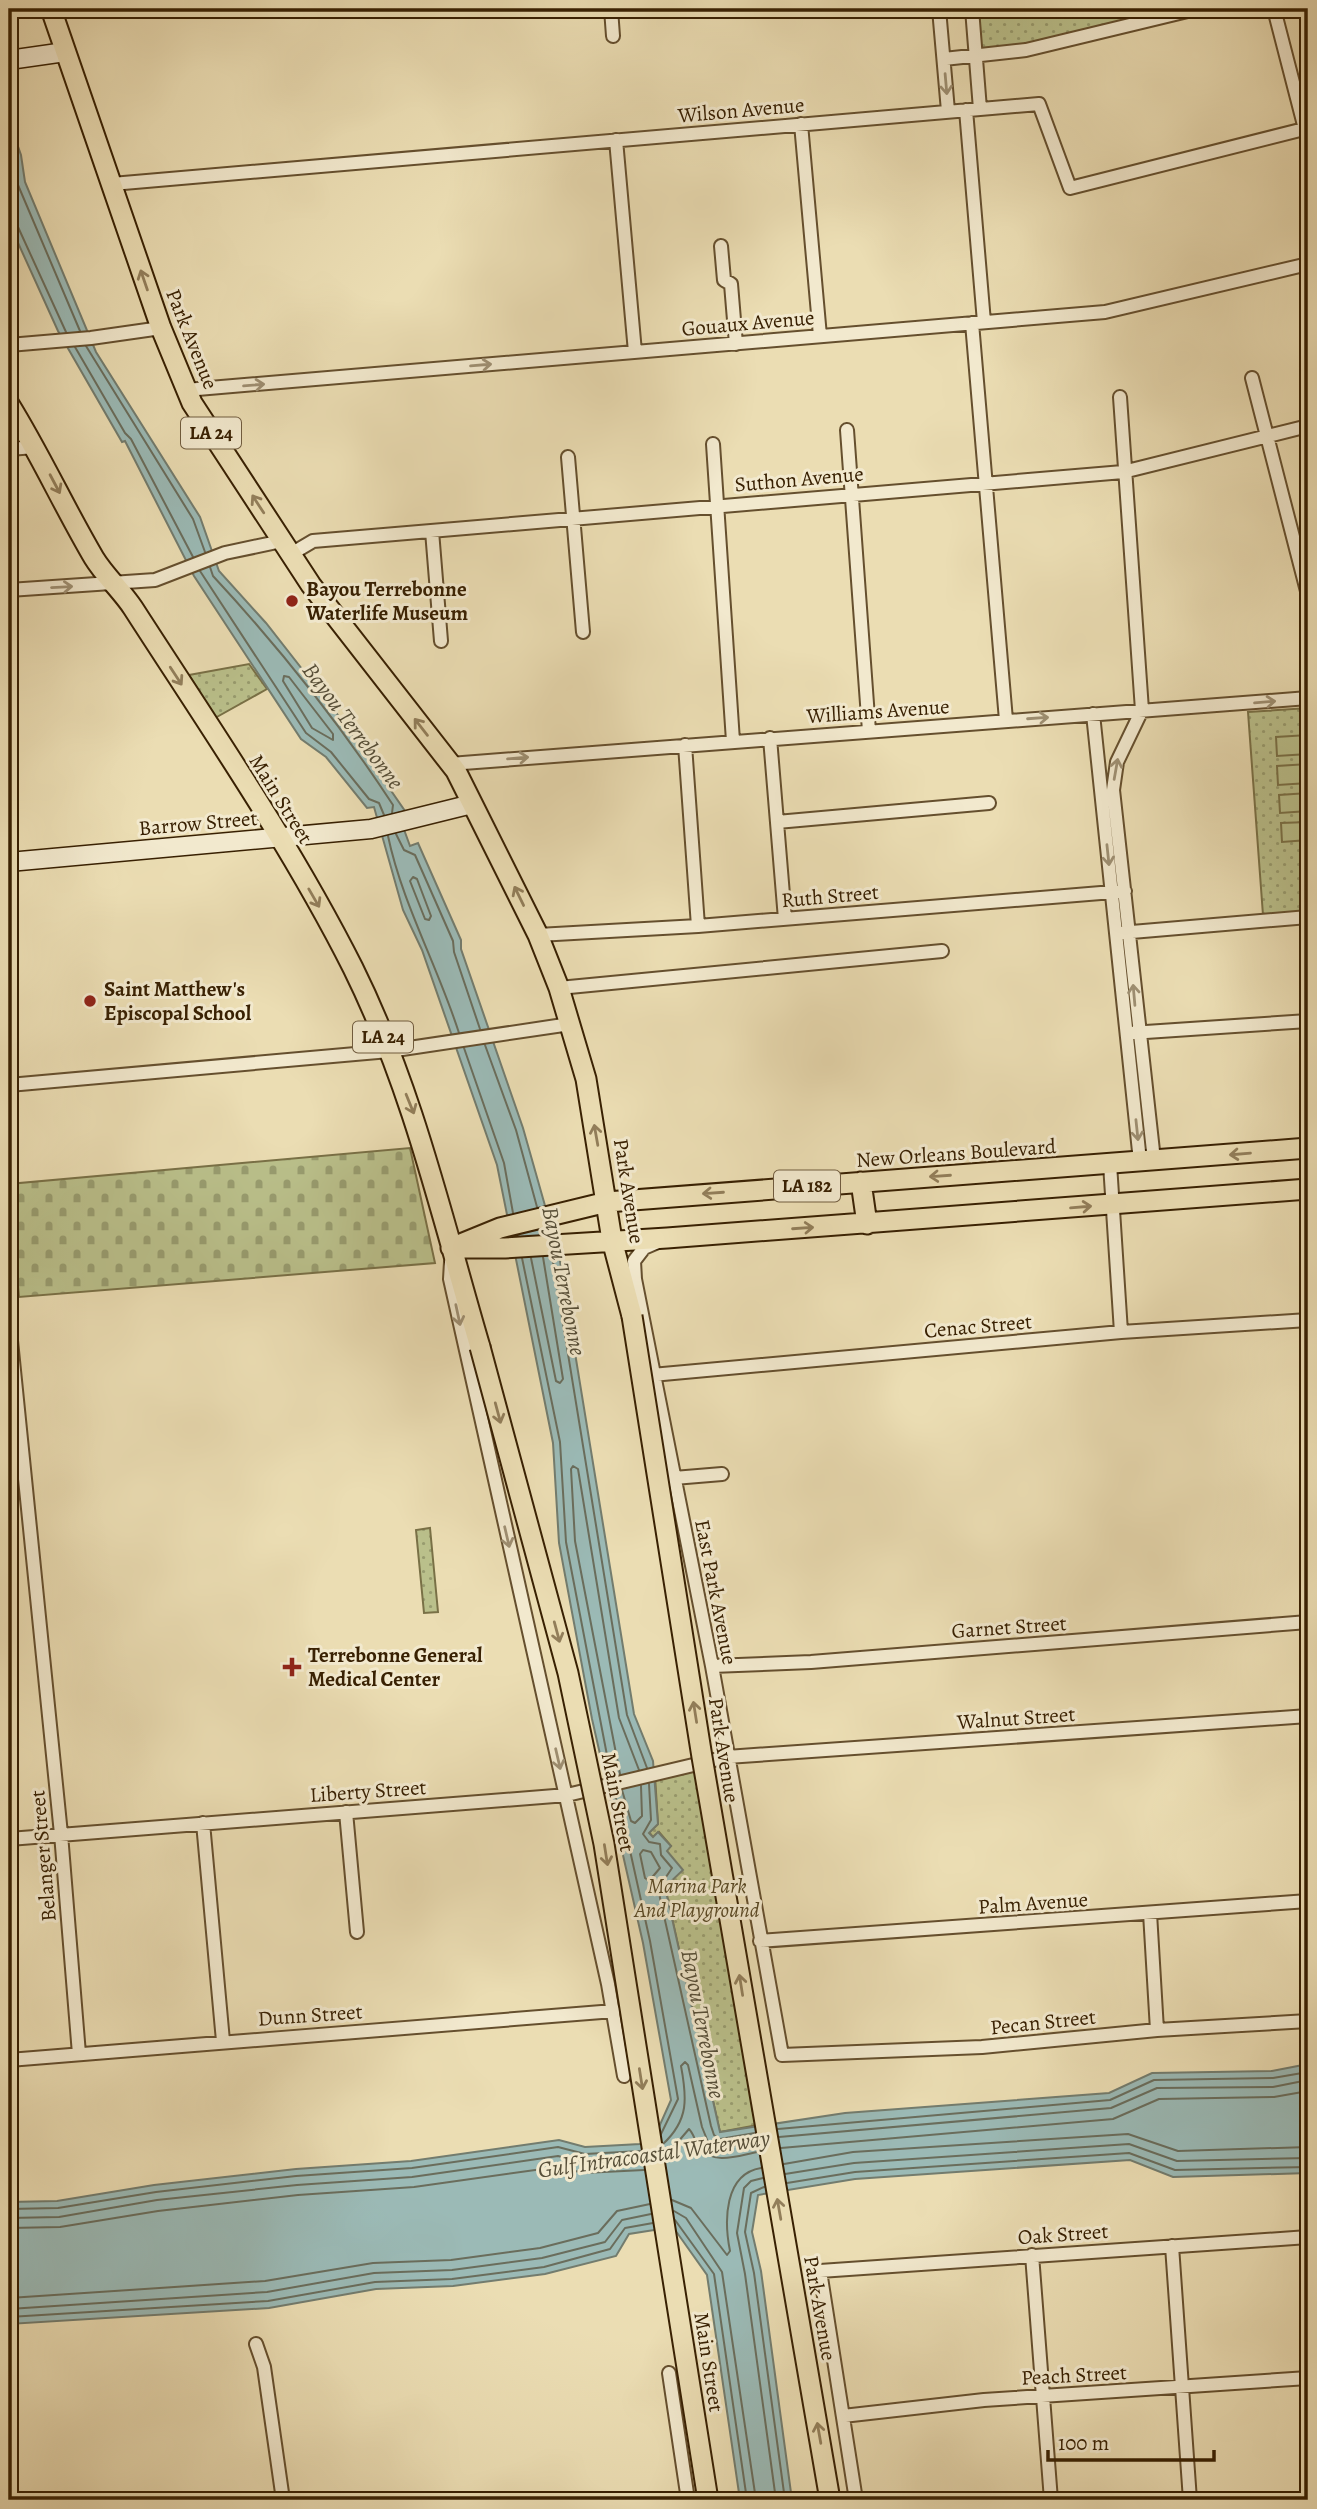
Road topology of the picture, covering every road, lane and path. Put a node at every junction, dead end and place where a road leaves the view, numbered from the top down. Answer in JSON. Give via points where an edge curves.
{"nodes":[{"id":1,"x":51,"y":9,"type":"edge"},
{"id":2,"x":611,"y":9,"type":"edge"},
{"id":3,"x":939,"y":9,"type":"edge"},
{"id":4,"x":972,"y":9,"type":"edge"},
{"id":5,"x":1196,"y":9,"type":"edge"},
{"id":6,"x":1274,"y":9,"type":"edge"},
{"id":7,"x":613,"y":36,"type":"dead end"},
{"id":8,"x":65,"y":52,"type":"junction"},
{"id":9,"x":976,"y":56,"type":"junction"},
{"id":10,"x":9,"y":60,"type":"edge"},
{"id":11,"x":944,"y":60,"type":"junction"},
{"id":12,"x":981,"y":109,"type":"junction"},
{"id":13,"x":966,"y":110,"type":"junction"},
{"id":14,"x":948,"y":111,"type":"junction"},
{"id":15,"x":801,"y":124,"type":"junction"},
{"id":16,"x":1307,"y":128,"type":"edge"},
{"id":17,"x":616,"y":140,"type":"junction"},
{"id":18,"x":111,"y":184,"type":"junction"},
{"id":19,"x":721,"y":246,"type":"dead end"},
{"id":20,"x":1308,"y":264,"type":"edge"},
{"id":21,"x":978,"y":323,"type":"junction"},
{"id":22,"x":160,"y":328,"type":"junction"},
{"id":23,"x":820,"y":337,"type":"junction"},
{"id":24,"x":736,"y":344,"type":"junction"},
{"id":25,"x":9,"y":345,"type":"edge"},
{"id":26,"x":635,"y":352,"type":"junction"},
{"id":27,"x":1252,"y":378,"type":"dead end"},
{"id":28,"x":187,"y":390,"type":"junction"},
{"id":29,"x":1120,"y":397,"type":"dead end"},
{"id":30,"x":9,"y":404,"type":"edge"},
{"id":31,"x":1308,"y":426,"type":"edge"},
{"id":32,"x":847,"y":430,"type":"dead end"},
{"id":33,"x":1267,"y":436,"type":"junction"},
{"id":34,"x":713,"y":444,"type":"dead end"},
{"id":35,"x":35,"y":446,"type":"junction"},
{"id":36,"x":9,"y":449,"type":"edge"},
{"id":37,"x":568,"y":457,"type":"dead end"},
{"id":38,"x":1127,"y":471,"type":"junction"},
{"id":39,"x":985,"y":483,"type":"junction"},
{"id":40,"x":852,"y":494,"type":"junction"},
{"id":41,"x":717,"y":506,"type":"junction"},
{"id":42,"x":574,"y":519,"type":"junction"},
{"id":43,"x":432,"y":531,"type":"junction"},
{"id":44,"x":286,"y":548,"type":"junction"},
{"id":45,"x":115,"y":584,"type":"junction"},
{"id":46,"x":9,"y":590,"type":"edge"},
{"id":47,"x":1308,"y":595,"type":"edge"},
{"id":48,"x":583,"y":632,"type":"dead end"},
{"id":49,"x":441,"y":641,"type":"dead end"},
{"id":50,"x":1308,"y":698,"type":"edge"},
{"id":51,"x":1142,"y":710,"type":"junction"},
{"id":52,"x":1093,"y":714,"type":"junction"},
{"id":53,"x":1006,"y":720,"type":"junction"},
{"id":54,"x":869,"y":730,"type":"junction"},
{"id":55,"x":770,"y":738,"type":"junction"},
{"id":56,"x":733,"y":741,"type":"junction"},
{"id":57,"x":685,"y":745,"type":"junction"},
{"id":58,"x":450,"y":764,"type":"junction"},
{"id":59,"x":1108,"y":798,"type":"junction"},
{"id":60,"x":989,"y":803,"type":"dead end"},
{"id":61,"x":472,"y":804,"type":"junction"},
{"id":62,"x":777,"y":822,"type":"junction"},
{"id":63,"x":280,"y":840,"type":"junction"},
{"id":64,"x":9,"y":862,"type":"edge"},
{"id":65,"x":1118,"y":892,"type":"junction"},
{"id":66,"x":1308,"y":917,"type":"edge"},
{"id":67,"x":785,"y":919,"type":"junction"},
{"id":68,"x":698,"y":926,"type":"junction"},
{"id":69,"x":1122,"y":932,"type":"junction"},
{"id":70,"x":538,"y":935,"type":"junction"},
{"id":71,"x":942,"y":951,"type":"dead end"},
{"id":72,"x":559,"y":988,"type":"junction"},
{"id":73,"x":1308,"y":1021,"type":"edge"},
{"id":74,"x":570,"y":1024,"type":"junction"},
{"id":75,"x":1132,"y":1033,"type":"junction"},
{"id":76,"x":389,"y":1051,"type":"junction"},
{"id":77,"x":9,"y":1085,"type":"edge"},
{"id":78,"x":1308,"y":1148,"type":"edge"},
{"id":79,"x":1147,"y":1161,"type":"junction"},
{"id":80,"x":1110,"y":1164,"type":"junction"},
{"id":81,"x":862,"y":1182,"type":"junction"},
{"id":82,"x":1308,"y":1189,"type":"edge"},
{"id":83,"x":607,"y":1202,"type":"junction"},
{"id":84,"x":1113,"y":1204,"type":"junction"},
{"id":85,"x":867,"y":1224,"type":"junction"},
{"id":86,"x":667,"y":1238,"type":"junction"},
{"id":87,"x":612,"y":1240,"type":"junction"},
{"id":88,"x":452,"y":1248,"type":"junction"},
{"id":89,"x":1308,"y":1320,"type":"edge"},
{"id":90,"x":9,"y":1321,"type":"edge"},
{"id":91,"x":1121,"y":1332,"type":"junction"},
{"id":92,"x":652,"y":1375,"type":"junction"},
{"id":93,"x":722,"y":1474,"type":"dead end"},
{"id":94,"x":674,"y":1478,"type":"junction"},
{"id":95,"x":1308,"y":1622,"type":"edge"},
{"id":96,"x":712,"y":1666,"type":"junction"},
{"id":97,"x":1308,"y":1716,"type":"edge"},
{"id":98,"x":727,"y":1757,"type":"junction"},
{"id":99,"x":567,"y":1795,"type":"junction"},
{"id":100,"x":346,"y":1812,"type":"junction"},
{"id":101,"x":203,"y":1823,"type":"junction"},
{"id":102,"x":61,"y":1835,"type":"junction"},
{"id":103,"x":9,"y":1839,"type":"edge"},
{"id":104,"x":1308,"y":1901,"type":"edge"},
{"id":105,"x":1150,"y":1913,"type":"junction"},
{"id":106,"x":357,"y":1932,"type":"dead end"},
{"id":107,"x":760,"y":1941,"type":"junction"},
{"id":108,"x":614,"y":2011,"type":"junction"},
{"id":109,"x":1308,"y":2021,"type":"edge"},
{"id":110,"x":1157,"y":2030,"type":"junction"},
{"id":111,"x":223,"y":2041,"type":"junction"},
{"id":112,"x":79,"y":2054,"type":"junction"},
{"id":113,"x":782,"y":2055,"type":"joint"},
{"id":114,"x":9,"y":2060,"type":"edge"},
{"id":115,"x":624,"y":2076,"type":"dead end"},
{"id":116,"x":1308,"y":2236,"type":"edge"},
{"id":117,"x":1172,"y":2246,"type":"junction"},
{"id":118,"x":1031,"y":2255,"type":"junction"},
{"id":119,"x":820,"y":2271,"type":"joint"},
{"id":120,"x":256,"y":2344,"type":"dead end"},
{"id":121,"x":669,"y":2373,"type":"dead end"},
{"id":122,"x":1308,"y":2378,"type":"edge"},
{"id":123,"x":1183,"y":2388,"type":"junction"},
{"id":124,"x":1043,"y":2396,"type":"junction"},
{"id":125,"x":843,"y":2416,"type":"junction"},
{"id":126,"x":283,"y":2500,"type":"edge"},
{"id":127,"x":688,"y":2500,"type":"edge"},
{"id":128,"x":708,"y":2500,"type":"edge"},
{"id":129,"x":830,"y":2500,"type":"edge"},
{"id":130,"x":856,"y":2500,"type":"edge"},
{"id":131,"x":1051,"y":2500,"type":"edge"},
{"id":132,"x":1190,"y":2500,"type":"edge"}],
"edges":[{"from":1,"to":8,"type":"main road","name":"Park Avenue","number":"LA 24"},
{"from":2,"to":7,"type":"street"},
{"from":3,"to":11,"type":"street"},
{"from":4,"to":9,"type":"street"},
{"from":5,"to":9,"type":"street","via":[[1067,41]]},
{"from":6,"to":16,"type":"street"},
{"from":8,"to":10,"type":"main road"},
{"from":8,"to":18,"type":"main road","name":"Park Avenue","number":"LA 24"},
{"from":9,"to":11,"type":"street"},
{"from":9,"to":12,"type":"street"},
{"from":11,"to":14,"type":"street","one_way":true},
{"from":12,"to":13,"type":"street","name":"Wilson Avenue"},
{"from":12,"to":16,"type":"street","name":"Wilson Avenue","via":[[1039,104],[1070,188]]},
{"from":13,"to":14,"type":"street","name":"Wilson Avenue"},
{"from":13,"to":21,"type":"street"},
{"from":14,"to":15,"type":"street","name":"Wilson Avenue"},
{"from":15,"to":17,"type":"street","name":"Wilson Avenue"},
{"from":15,"to":23,"type":"street"},
{"from":17,"to":18,"type":"street","name":"Wilson Avenue"},
{"from":17,"to":26,"type":"street"},
{"from":22,"to":18,"type":"main road","name":"Park Avenue","number":"LA 24","one_way":true},
{"from":19,"to":24,"type":"street","via":[[724,280],[731,284]]},
{"from":20,"to":21,"type":"street","name":"Gouaux Avenue","via":[[1105,312]]},
{"from":21,"to":23,"type":"street","name":"Gouaux Avenue"},
{"from":21,"to":39,"type":"street"},
{"from":22,"to":25,"type":"street"},
{"from":22,"to":28,"type":"main road","name":"Park Avenue","number":"LA 24"},
{"from":23,"to":24,"type":"street","name":"Gouaux Avenue"},
{"from":24,"to":26,"type":"street","name":"Gouaux Avenue"},
{"from":28,"to":26,"type":"street","name":"Gouaux Avenue","one_way":true},
{"from":27,"to":33,"type":"street"},
{"from":44,"to":28,"type":"main road","name":"Park Avenue","number":"LA 24","one_way":true},
{"from":29,"to":38,"type":"street"},
{"from":30,"to":35,"type":"main road","name":"Main Street","number":"LA 24"},
{"from":31,"to":33,"type":"street","name":"Suthon Avenue"},
{"from":32,"to":40,"type":"street"},
{"from":33,"to":38,"type":"street","name":"Suthon Avenue"},
{"from":33,"to":47,"type":"street"},
{"from":34,"to":41,"type":"street"},
{"from":35,"to":36,"type":"street"},
{"from":35,"to":45,"type":"main road","name":"Main Street","number":"LA 24","one_way":true,"via":[[96,560]]},
{"from":37,"to":42,"type":"street"},
{"from":38,"to":39,"type":"street","name":"Suthon Avenue"},
{"from":38,"to":51,"type":"street"},
{"from":39,"to":40,"type":"street","name":"Suthon Avenue"},
{"from":39,"to":53,"type":"street"},
{"from":40,"to":41,"type":"street","name":"Suthon Avenue"},
{"from":40,"to":54,"type":"street"},
{"from":41,"to":42,"type":"street","name":"Suthon Avenue"},
{"from":41,"to":56,"type":"street"},
{"from":42,"to":43,"type":"street","name":"Suthon Avenue"},
{"from":42,"to":48,"type":"street"},
{"from":43,"to":44,"type":"street","name":"Suthon Avenue","via":[[313,541]]},
{"from":43,"to":49,"type":"street"},
{"from":44,"to":45,"type":"street","name":"Suthon Avenue","via":[[225,553],[155,580]]},
{"from":58,"to":44,"type":"main road","name":"Park Avenue","number":"LA 24","one_way":true},
{"from":46,"to":45,"type":"street","name":"Suthon Avenue","one_way":true},
{"from":45,"to":63,"type":"main road","name":"Main Street","number":"LA 24","one_way":true},
{"from":51,"to":50,"type":"street","name":"Williams Avenue","one_way":true},
{"from":51,"to":52,"type":"street","name":"Williams Avenue"},
{"from":59,"to":51,"type":"street","one_way":true,"via":[[1116,762]]},
{"from":53,"to":52,"type":"street","name":"Williams Avenue","one_way":true},
{"from":52,"to":59,"type":"street"},
{"from":53,"to":54,"type":"street","name":"Williams Avenue"},
{"from":54,"to":55,"type":"street","name":"Williams Avenue"},
{"from":55,"to":56,"type":"street","name":"Williams Avenue"},
{"from":55,"to":62,"type":"street"},
{"from":56,"to":57,"type":"street","name":"Williams Avenue"},
{"from":58,"to":57,"type":"street","name":"Williams Avenue","one_way":true},
{"from":57,"to":68,"type":"street"},
{"from":58,"to":61,"type":"main road","name":"Park Avenue","number":"LA 24"},
{"from":59,"to":65,"type":"street"},
{"from":60,"to":62,"type":"street"},
{"from":61,"to":63,"type":"main road","name":"Barrow Street","via":[[371,829]]},
{"from":70,"to":61,"type":"main road","name":"Park Avenue","number":"LA 24","one_way":true},
{"from":62,"to":67,"type":"street"},
{"from":63,"to":64,"type":"main road","name":"Barrow Street"},
{"from":63,"to":76,"type":"main road","name":"Main Street","number":"LA 24","one_way":true,"via":[[353,969]]},
{"from":65,"to":67,"type":"street","name":"Ruth Street"},
{"from":65,"to":69,"type":"street"},
{"from":66,"to":69,"type":"street"},
{"from":67,"to":68,"type":"street","name":"Ruth Street"},
{"from":68,"to":70,"type":"street","name":"Ruth Street"},
{"from":69,"to":75,"type":"street"},
{"from":70,"to":72,"type":"main road","name":"Park Avenue","number":"LA 24"},
{"from":71,"to":72,"type":"street"},
{"from":72,"to":74,"type":"main road","name":"Park Avenue","number":"LA 24"},
{"from":73,"to":75,"type":"street"},
{"from":74,"to":76,"type":"street"},
{"from":83,"to":74,"type":"main road","name":"Park Avenue","number":"LA 24","one_way":true,"via":[[586,1079]]},
{"from":75,"to":79,"type":"street"},
{"from":76,"to":77,"type":"street"},
{"from":76,"to":88,"type":"main road","name":"Main Street","number":"LA 24","one_way":true,"via":[[417,1122]]},
{"from":78,"to":79,"type":"main road","name":"New Orleans Boulevard","number":"LA 182","one_way":true},
{"from":79,"to":80,"type":"main road","name":"New Orleans Boulevard","number":"LA 182"},
{"from":80,"to":81,"type":"main road","name":"New Orleans Boulevard","number":"LA 182","one_way":true},
{"from":80,"to":84,"type":"street"},
{"from":81,"to":83,"type":"main road","name":"New Orleans Boulevard","number":"LA 182","one_way":true},
{"from":81,"to":85,"type":"main road"},
{"from":82,"to":84,"type":"main road","number":"LA 182"},
{"from":83,"to":87,"type":"main road","name":"Park Avenue","number":"LA 24"},
{"from":83,"to":88,"type":"main road","number":"LA 182","via":[[500,1228]]},
{"from":85,"to":84,"type":"main road","number":"LA 182","one_way":true},
{"from":84,"to":91,"type":"street"},
{"from":86,"to":85,"type":"main road","number":"LA 182","one_way":true},
{"from":86,"to":87,"type":"main road","number":"LA 182"},
{"from":86,"to":92,"type":"street","name":"East Park Avenue","via":[[644,1248],[634,1261]]},
{"from":87,"to":88,"type":"main road","number":"LA 182"},
{"from":129,"to":87,"type":"main road","name":"Park Avenue","number":"LA 24","one_way":true,"bridge":true,"via":[[702,1757],[632,1316]]},
{"from":88,"to":99,"type":"street","name":"Main Street","one_way":true,"via":[[450,1279]]},
{"from":88,"to":128,"type":"main road","name":"Main Street","number":"LA 24","one_way":true,"bridge":true,"via":[[568,1674],[604,1844]]},
{"from":89,"to":91,"type":"street","name":"Cenac Street"},
{"from":90,"to":102,"type":"street","name":"Belanger Street"},
{"from":91,"to":92,"type":"street","name":"Cenac Street"},
{"from":92,"to":94,"type":"street","name":"East Park Avenue"},
{"from":93,"to":94,"type":"street"},
{"from":94,"to":96,"type":"street","name":"East Park Avenue"},
{"from":95,"to":96,"type":"street","name":"Garnet Street"},
{"from":96,"to":98,"type":"street","name":"East Park Avenue"},
{"from":97,"to":98,"type":"street","name":"Walnut Street"},
{"from":98,"to":99,"type":"street","name":"Liberty Street"},
{"from":98,"to":107,"type":"street","name":"East Park Avenue"},
{"from":99,"to":100,"type":"street","name":"Liberty Street"},
{"from":99,"to":108,"type":"street","name":"Main Street"},
{"from":100,"to":101,"type":"street","name":"Liberty Street"},
{"from":100,"to":106,"type":"street"},
{"from":101,"to":102,"type":"street","name":"Liberty Street"},
{"from":101,"to":111,"type":"street"},
{"from":102,"to":103,"type":"street","name":"Liberty Street"},
{"from":102,"to":112,"type":"street","name":"Belanger Street"},
{"from":104,"to":105,"type":"street","name":"Palm Avenue"},
{"from":105,"to":107,"type":"street","name":"Palm Avenue"},
{"from":105,"to":110,"type":"street"},
{"from":107,"to":113,"type":"street","name":"East Park Avenue"},
{"from":108,"to":111,"type":"street","name":"Dunn Street"},
{"from":108,"to":115,"type":"street","name":"Main Street"},
{"from":109,"to":110,"type":"street","name":"Pecan Street"},
{"from":110,"to":113,"type":"street","name":"Pecan Street","via":[[982,2048]]},
{"from":111,"to":112,"type":"street","name":"Dunn Street"},
{"from":112,"to":114,"type":"street","name":"Dunn Street"},
{"from":116,"to":117,"type":"street","name":"Oak Street"},
{"from":117,"to":118,"type":"street","name":"Oak Street"},
{"from":117,"to":123,"type":"street"},
{"from":118,"to":119,"type":"street","name":"Oak Street"},
{"from":118,"to":124,"type":"street"},
{"from":119,"to":125,"type":"street","name":"Park Avenue"},
{"from":120,"to":126,"type":"street","via":[[264,2367]]},
{"from":121,"to":127,"type":"street","name":"Main Street"},
{"from":122,"to":123,"type":"street","name":"Peach Street"},
{"from":123,"to":124,"type":"street","name":"Peach Street"},
{"from":123,"to":132,"type":"street"},
{"from":124,"to":125,"type":"street","name":"Peach Street"},
{"from":124,"to":131,"type":"street"},
{"from":125,"to":130,"type":"street","name":"Park Avenue"}]}
